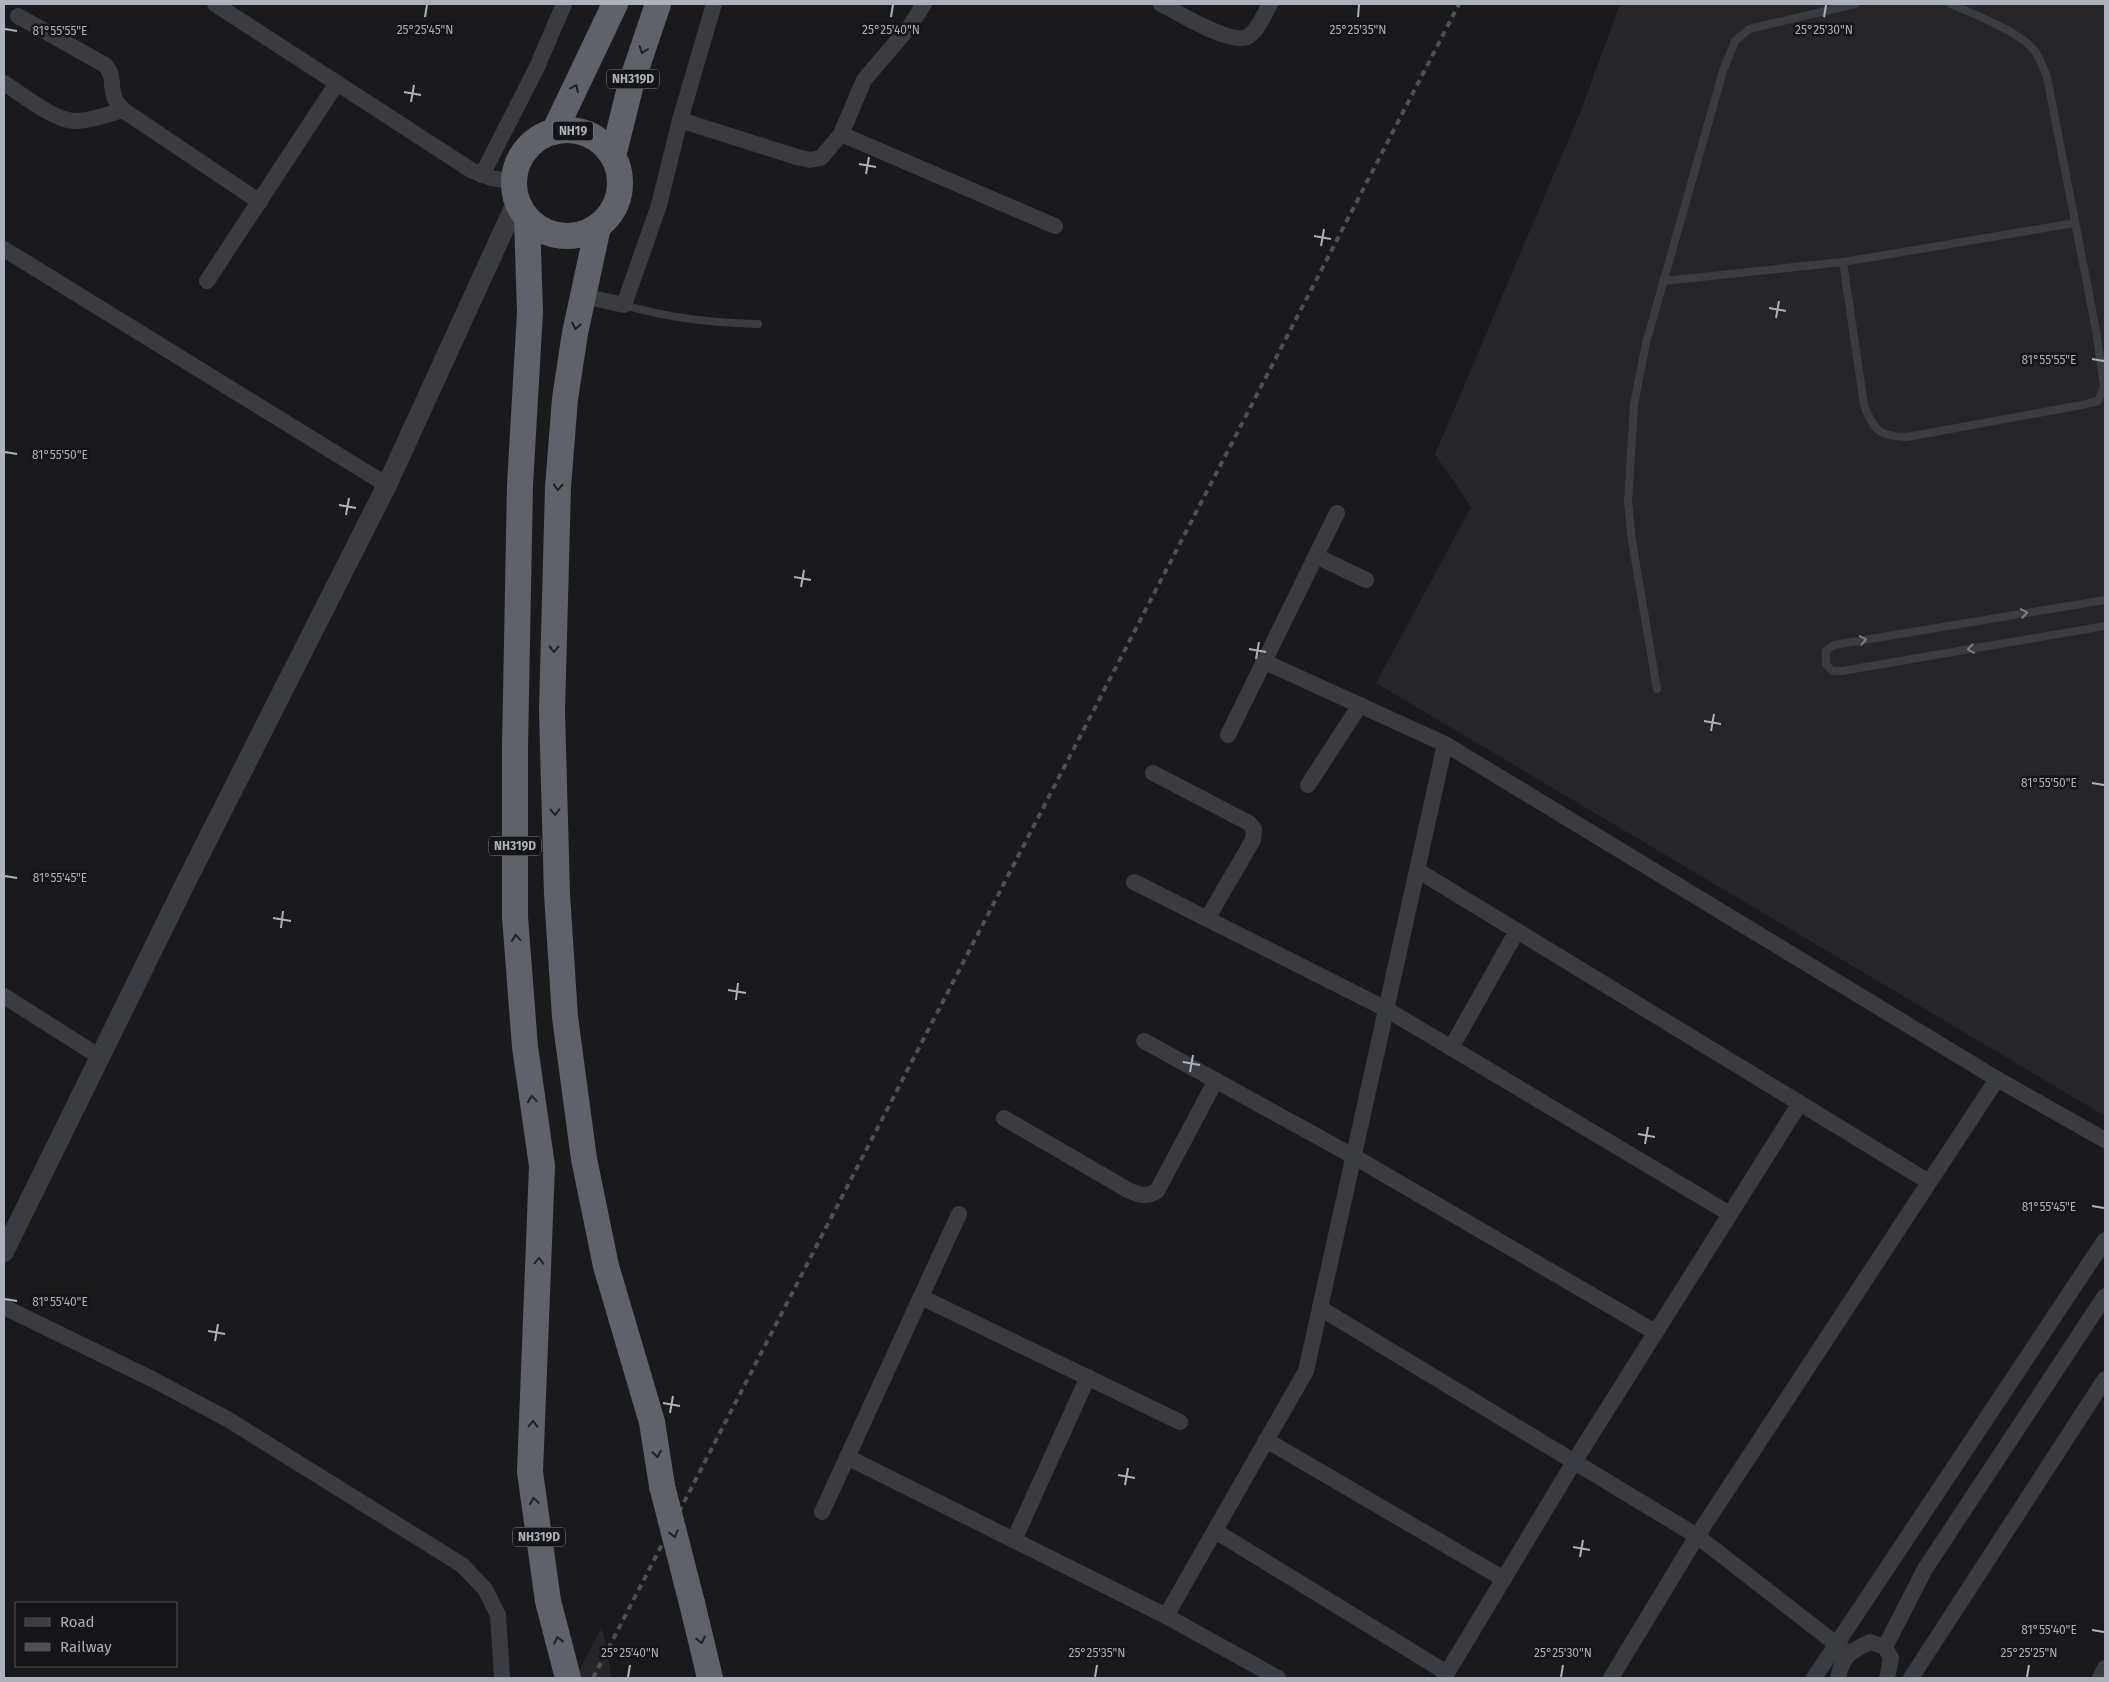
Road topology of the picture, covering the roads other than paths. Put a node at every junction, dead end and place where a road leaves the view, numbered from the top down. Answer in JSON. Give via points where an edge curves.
{"nodes":[{"id":1,"x":215,"y":4,"type":"edge"},
{"id":2,"x":564,"y":4,"type":"edge"},
{"id":3,"x":615,"y":4,"type":"edge"},
{"id":4,"x":658,"y":4,"type":"edge"},
{"id":5,"x":714,"y":4,"type":"edge"},
{"id":6,"x":924,"y":4,"type":"edge"},
{"id":7,"x":1161,"y":4,"type":"edge"},
{"id":8,"x":1270,"y":4,"type":"edge"},
{"id":9,"x":1855,"y":4,"type":"edge"},
{"id":10,"x":1950,"y":4,"type":"edge"},
{"id":11,"x":18,"y":16,"type":"dead end"},
{"id":12,"x":4,"y":83,"type":"edge"},
{"id":13,"x":337,"y":83,"type":"junction"},
{"id":14,"x":123,"y":110,"type":"junction"},
{"id":15,"x":680,"y":120,"type":"junction"},
{"id":16,"x":554,"y":132,"type":"junction"},
{"id":17,"x":841,"y":134,"type":"junction"},
{"id":18,"x":613,"y":156,"type":"junction"},
{"id":19,"x":482,"y":175,"type":"junction"},
{"id":20,"x":519,"y":201,"type":"junction"},
{"id":21,"x":260,"y":202,"type":"junction"},
{"id":22,"x":2075,"y":222,"type":"junction"},
{"id":23,"x":1055,"y":226,"type":"dead end"},
{"id":24,"x":598,"y":227,"type":"junction"},
{"id":25,"x":4,"y":249,"type":"edge"},
{"id":26,"x":1843,"y":262,"type":"junction"},
{"id":27,"x":207,"y":281,"type":"dead end"},
{"id":28,"x":1663,"y":281,"type":"junction"},
{"id":29,"x":583,"y":296,"type":"junction"},
{"id":30,"x":624,"y":305,"type":"junction"},
{"id":31,"x":758,"y":324,"type":"dead end"},
{"id":32,"x":2096,"y":330,"type":"junction"},
{"id":33,"x":2105,"y":335,"type":"edge"},
{"id":34,"x":387,"y":485,"type":"junction"},
{"id":35,"x":1337,"y":513,"type":"dead end"},
{"id":36,"x":1316,"y":556,"type":"junction"},
{"id":37,"x":1366,"y":580,"type":"dead end"},
{"id":38,"x":2105,"y":600,"type":"edge"},
{"id":39,"x":2105,"y":626,"type":"edge"},
{"id":40,"x":1263,"y":661,"type":"junction"},
{"id":41,"x":1657,"y":689,"type":"dead end"},
{"id":42,"x":1360,"y":705,"type":"junction"},
{"id":43,"x":1228,"y":735,"type":"dead end"},
{"id":44,"x":1445,"y":744,"type":"junction"},
{"id":45,"x":1153,"y":773,"type":"dead end"},
{"id":46,"x":1308,"y":785,"type":"dead end"},
{"id":47,"x":1417,"y":870,"type":"junction"},
{"id":48,"x":1134,"y":882,"type":"dead end"},
{"id":49,"x":1207,"y":919,"type":"junction"},
{"id":50,"x":1517,"y":931,"type":"junction"},
{"id":51,"x":4,"y":996,"type":"edge"},
{"id":52,"x":1386,"y":1009,"type":"junction"},
{"id":53,"x":1144,"y":1041,"type":"dead end"},
{"id":54,"x":1451,"y":1048,"type":"junction"},
{"id":55,"x":100,"y":1057,"type":"junction"},
{"id":56,"x":1997,"y":1079,"type":"junction"},
{"id":57,"x":1216,"y":1080,"type":"junction"},
{"id":58,"x":1800,"y":1104,"type":"junction"},
{"id":59,"x":1004,"y":1118,"type":"dead end"},
{"id":60,"x":2105,"y":1140,"type":"edge"},
{"id":61,"x":1353,"y":1156,"type":"junction"},
{"id":62,"x":1929,"y":1182,"type":"junction"},
{"id":63,"x":959,"y":1214,"type":"dead end"},
{"id":64,"x":1730,"y":1214,"type":"junction"},
{"id":65,"x":2105,"y":1240,"type":"edge"},
{"id":66,"x":4,"y":1252,"type":"edge"},
{"id":67,"x":2105,"y":1296,"type":"edge"},
{"id":68,"x":921,"y":1297,"type":"junction"},
{"id":69,"x":4,"y":1307,"type":"edge"},
{"id":70,"x":1320,"y":1308,"type":"junction"},
{"id":71,"x":1655,"y":1332,"type":"junction"},
{"id":72,"x":1088,"y":1377,"type":"junction"},
{"id":73,"x":2105,"y":1379,"type":"edge"},
{"id":74,"x":1180,"y":1422,"type":"dead end"},
{"id":75,"x":1266,"y":1440,"type":"junction"},
{"id":76,"x":847,"y":1458,"type":"junction"},
{"id":77,"x":1574,"y":1462,"type":"junction"},
{"id":78,"x":822,"y":1512,"type":"dead end"},
{"id":79,"x":1215,"y":1531,"type":"junction"},
{"id":80,"x":1697,"y":1536,"type":"junction"},
{"id":81,"x":1014,"y":1540,"type":"junction"},
{"id":82,"x":1504,"y":1579,"type":"junction"},
{"id":83,"x":1166,"y":1616,"type":"junction"},
{"id":84,"x":1836,"y":1643,"type":"junction"},
{"id":85,"x":1885,"y":1647,"type":"junction"},
{"id":86,"x":1849,"y":1654,"type":"junction"},
{"id":87,"x":2105,"y":1668,"type":"edge"},
{"id":88,"x":1446,"y":1676,"type":"edge"},
{"id":89,"x":502,"y":1678,"type":"edge"},
{"id":90,"x":568,"y":1678,"type":"edge"},
{"id":91,"x":710,"y":1678,"type":"edge"},
{"id":92,"x":1278,"y":1678,"type":"edge"},
{"id":93,"x":1611,"y":1678,"type":"edge"},
{"id":94,"x":1814,"y":1678,"type":"edge"},
{"id":95,"x":1838,"y":1678,"type":"edge"},
{"id":96,"x":1887,"y":1678,"type":"edge"},
{"id":97,"x":1911,"y":1678,"type":"edge"},
{"id":98,"x":2100,"y":1678,"type":"edge"}],
"edges":[{"from":1,"to":13,"type":"street"},
{"from":2,"to":19,"type":"street","via":[[537,67]]},
{"from":16,"to":3,"type":"highway","number":"NH319D","one_way":true},
{"from":4,"to":18,"type":"highway","number":"NH319D","one_way":true,"via":[[631,84]]},
{"from":5,"to":15,"type":"street"},
{"from":6,"to":17,"type":"street","via":[[910,26],[864,80]]},
{"from":7,"to":8,"type":"street","via":[[1237,39],[1250,36]]},
{"from":9,"to":28,"type":"lane","via":[[1765,24],[1749,29],[1734,41]]},
{"from":10,"to":22,"type":"lane","via":[[2015,35],[2032,47],[2041,59]]},
{"from":11,"to":14,"type":"street","via":[[105,65],[110,72],[113,100]]},
{"from":12,"to":14,"type":"street","via":[[56,116],[71,121],[88,120]]},
{"from":13,"to":19,"type":"street"},
{"from":13,"to":21,"type":"street"},
{"from":14,"to":21,"type":"street"},
{"from":15,"to":17,"type":"street","via":[[810,160],[821,158]]},
{"from":15,"to":30,"type":"street","via":[[658,205]]},
{"from":16,"to":18,"type":"highway","number":"NH19","via":[[583,132],[601,141]]},
{"from":16,"to":20,"type":"highway","number":"NH19","via":[[544,134],[528,146],[518,162]]},
{"from":17,"to":23,"type":"street"},
{"from":18,"to":24,"type":"highway","number":"NH19","via":[[620,174],[620,194],[612,212]]},
{"from":19,"to":20,"type":"street"},
{"from":20,"to":24,"type":"highway","number":"NH19","via":[[542,231],[561,237],[581,235]]},
{"from":20,"to":34,"type":"street"},
{"from":90,"to":20,"type":"highway","number":"NH319D","one_way":true,"via":[[548,1601],[530,1472],[542,1166],[525,1047],[515,917],[519,494],[530,312]]},
{"from":21,"to":27,"type":"street"},
{"from":22,"to":26,"type":"lane"},
{"from":22,"to":32,"type":"lane"},
{"from":24,"to":29,"type":"highway","number":"NH319D"},
{"from":25,"to":34,"type":"street"},
{"from":26,"to":28,"type":"lane"},
{"from":26,"to":32,"type":"lane","via":[[1864,405],[1878,432],[1891,436],[1907,437],[2098,401],[2104,387]]},
{"from":28,"to":41,"type":"lane","via":[[1646,342],[1634,405],[1628,502]]},
{"from":29,"to":30,"type":"street"},
{"from":29,"to":91,"type":"highway","number":"NH319D","one_way":true,"bridge":true,"via":[[574,333],[562,428],[552,711],[556,894],[565,1017],[584,1159],[606,1266],[652,1422],[662,1486]]},
{"from":30,"to":31,"type":"lane","via":[[662,316],[714,323]]},
{"from":32,"to":33,"type":"lane"},
{"from":34,"to":55,"type":"street"},
{"from":35,"to":36,"type":"street"},
{"from":36,"to":37,"type":"street"},
{"from":36,"to":40,"type":"street"},
{"from":39,"to":38,"type":"lane","one_way":true,"via":[[1842,671],[1832,671],[1825,659],[1828,648],[1834,645]]},
{"from":40,"to":42,"type":"street"},
{"from":40,"to":43,"type":"street"},
{"from":42,"to":44,"type":"street"},
{"from":42,"to":46,"type":"street"},
{"from":44,"to":47,"type":"street"},
{"from":44,"to":56,"type":"street"},
{"from":45,"to":49,"type":"street","via":[[1249,823],[1254,829],[1253,840]]},
{"from":47,"to":50,"type":"street"},
{"from":47,"to":52,"type":"street"},
{"from":48,"to":49,"type":"street"},
{"from":49,"to":52,"type":"street"},
{"from":50,"to":54,"type":"street"},
{"from":50,"to":58,"type":"street"},
{"from":51,"to":55,"type":"street"},
{"from":52,"to":54,"type":"street"},
{"from":52,"to":61,"type":"street"},
{"from":53,"to":57,"type":"street"},
{"from":54,"to":64,"type":"street"},
{"from":55,"to":66,"type":"street"},
{"from":56,"to":60,"type":"street"},
{"from":56,"to":62,"type":"street"},
{"from":57,"to":59,"type":"street","via":[[1156,1191],[1150,1195],[1128,1190]]},
{"from":57,"to":61,"type":"street"},
{"from":58,"to":62,"type":"street"},
{"from":58,"to":64,"type":"street"},
{"from":61,"to":70,"type":"street"},
{"from":61,"to":71,"type":"street"},
{"from":62,"to":80,"type":"street"},
{"from":63,"to":68,"type":"street"},
{"from":64,"to":71,"type":"street"},
{"from":65,"to":84,"type":"street"},
{"from":67,"to":85,"type":"street","via":[[1925,1569]]},
{"from":68,"to":72,"type":"street"},
{"from":68,"to":76,"type":"street"},
{"from":69,"to":89,"type":"street","via":[[229,1420],[462,1565],[485,1589],[498,1615]]},
{"from":70,"to":75,"type":"street","via":[[1306,1371]]},
{"from":70,"to":77,"type":"street"},
{"from":71,"to":77,"type":"street"},
{"from":72,"to":74,"type":"street"},
{"from":72,"to":81,"type":"street"},
{"from":73,"to":97,"type":"street"},
{"from":75,"to":79,"type":"street"},
{"from":75,"to":82,"type":"street"},
{"from":76,"to":78,"type":"street"},
{"from":76,"to":81,"type":"street"},
{"from":77,"to":80,"type":"street"},
{"from":77,"to":82,"type":"street"},
{"from":79,"to":83,"type":"street"},
{"from":79,"to":88,"type":"street"},
{"from":80,"to":84,"type":"street"},
{"from":80,"to":93,"type":"street"},
{"from":81,"to":83,"type":"street"},
{"from":82,"to":88,"type":"street"},
{"from":83,"to":92,"type":"street"},
{"from":84,"to":86,"type":"street"},
{"from":84,"to":94,"type":"street"},
{"from":85,"to":86,"type":"street","via":[[1870,1642]]},
{"from":85,"to":96,"type":"street","via":[[1891,1658]]},
{"from":86,"to":95,"type":"street","via":[[1840,1664]]},
{"from":87,"to":98,"type":"street"}]}
